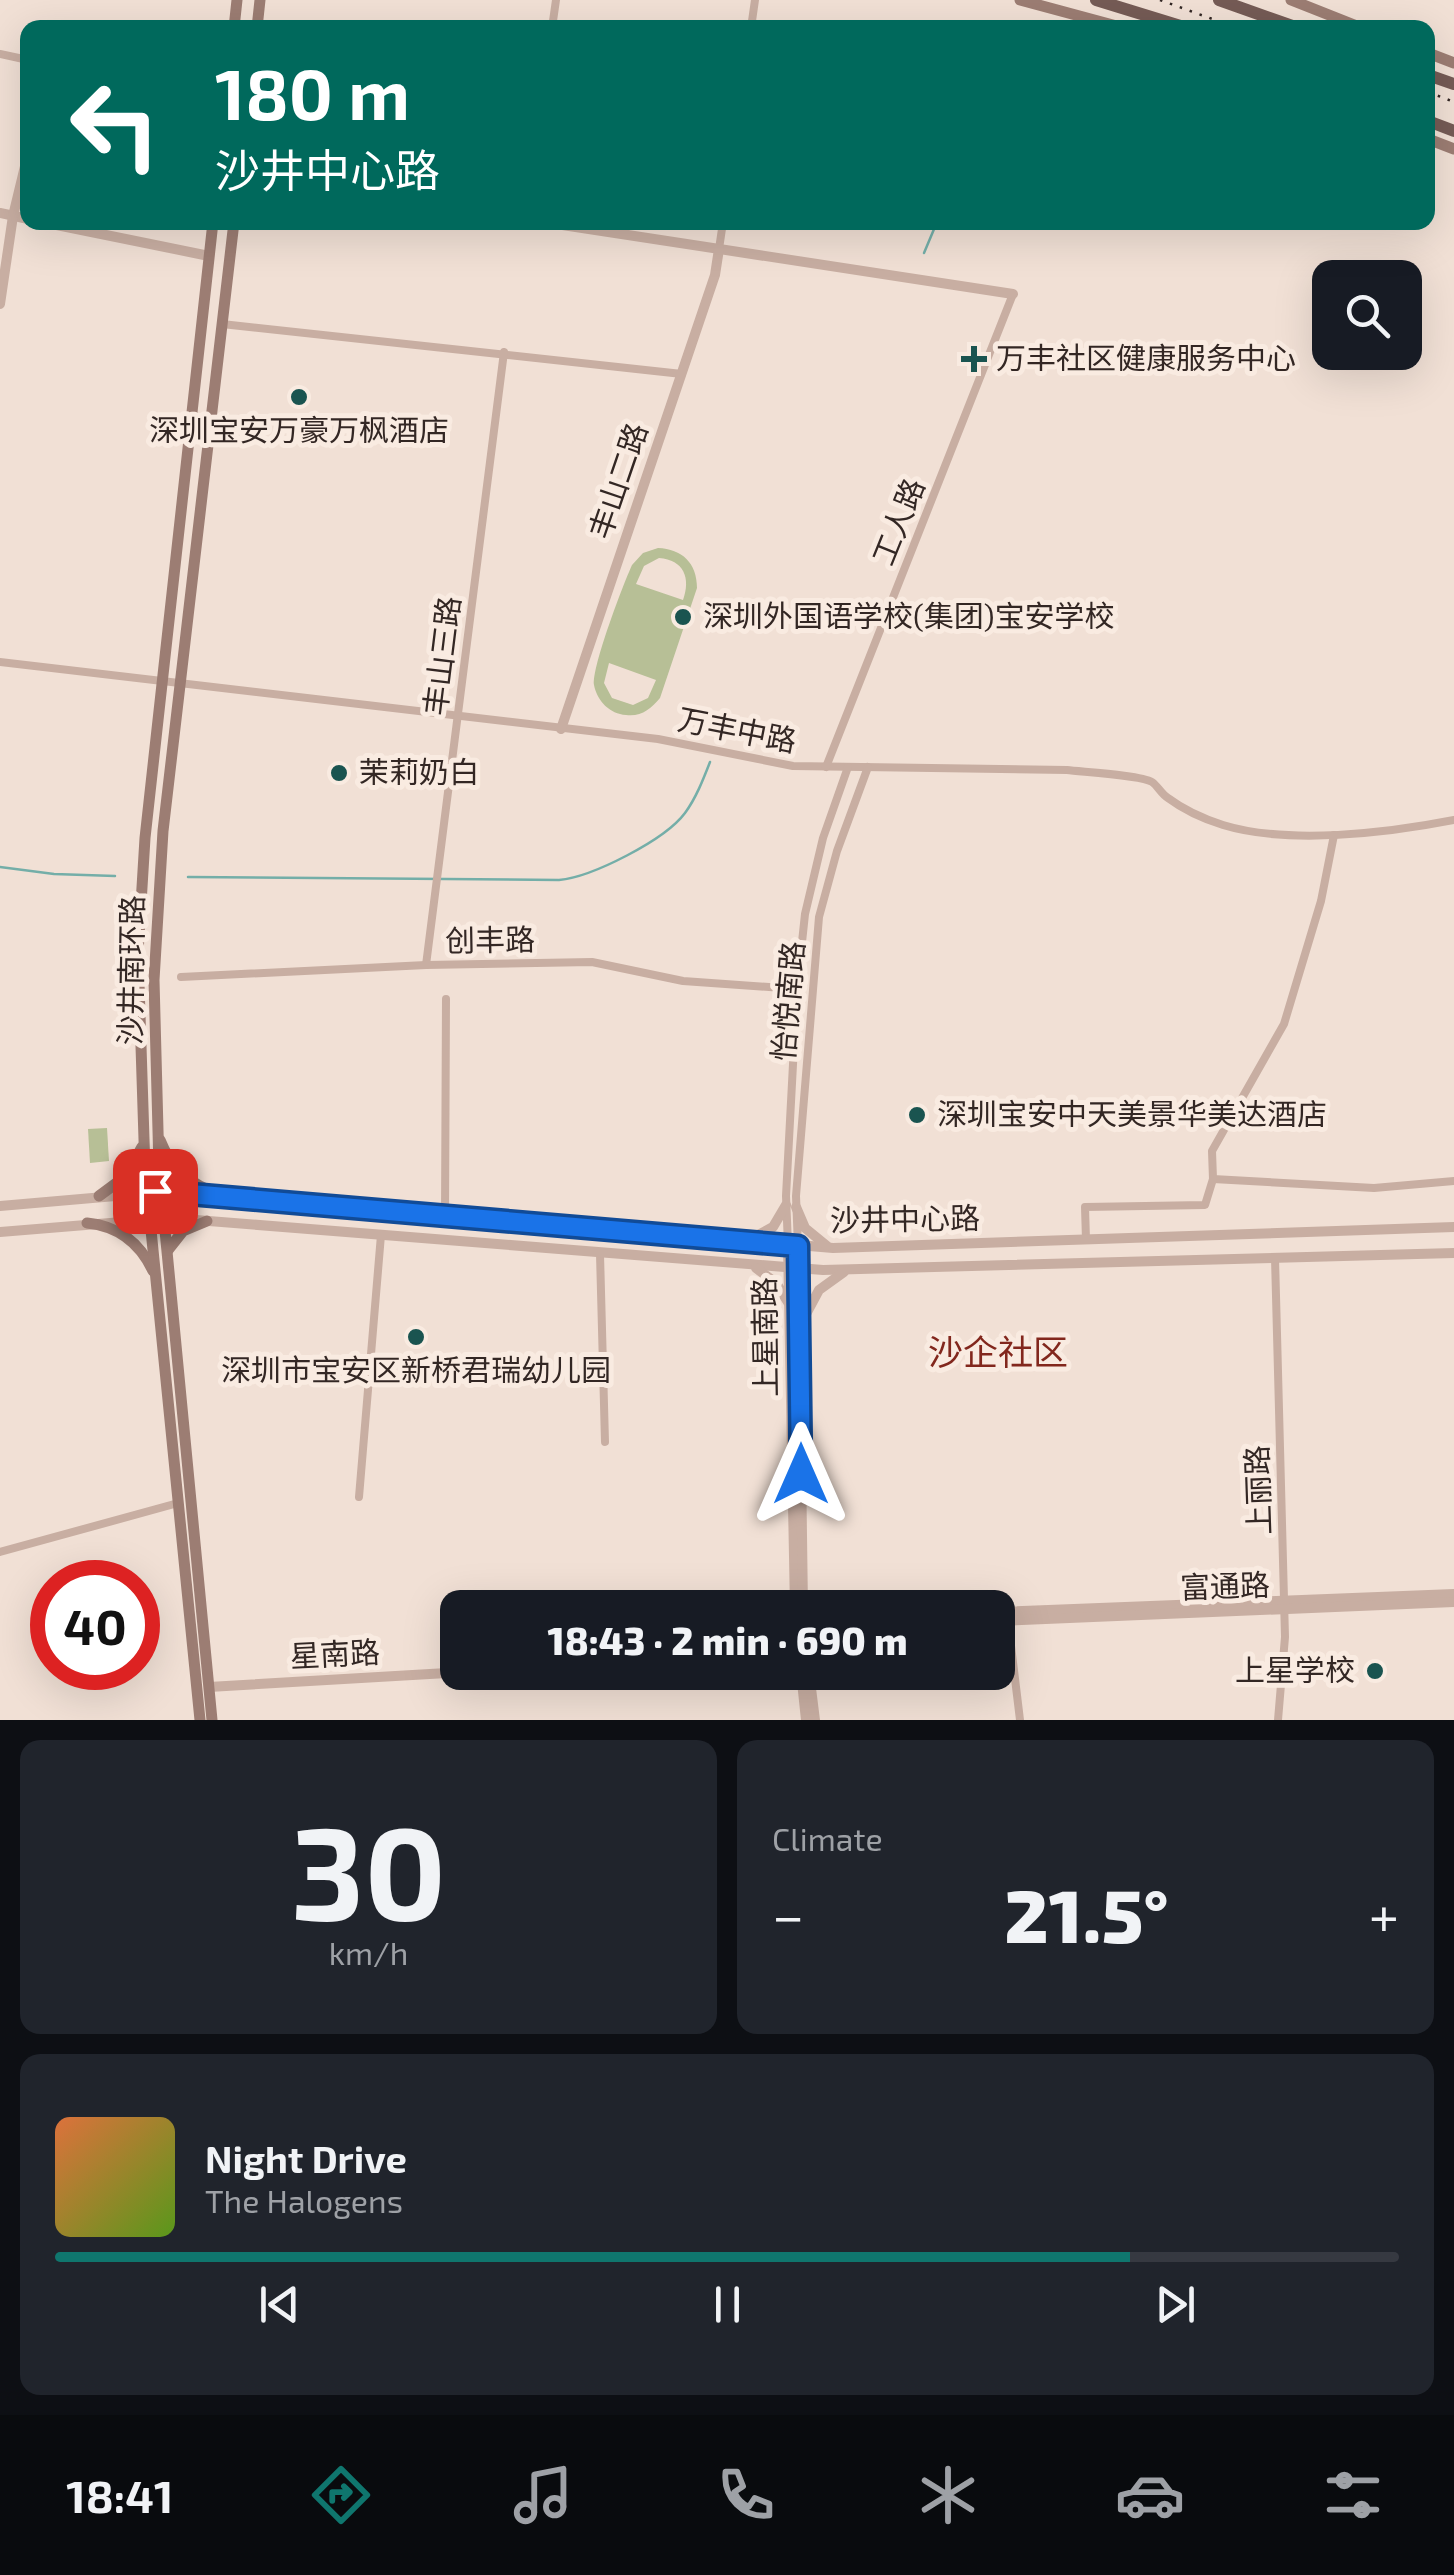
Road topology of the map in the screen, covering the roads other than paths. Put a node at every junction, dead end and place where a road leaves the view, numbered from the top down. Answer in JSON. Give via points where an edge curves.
{"nodes":[{"id":1,"x":1020,"y":0,"type":"edge"},
{"id":2,"x":1096,"y":0,"type":"edge"},
{"id":3,"x":1220,"y":0,"type":"edge"},
{"id":4,"x":1247,"y":0,"type":"edge"},
{"id":5,"x":1292,"y":0,"type":"edge"},
{"id":6,"x":1094,"y":20,"type":"edge"},
{"id":7,"x":1161,"y":20,"type":"edge"},
{"id":8,"x":1278,"y":20,"type":"edge"},
{"id":9,"x":1283,"y":20,"type":"edge"},
{"id":10,"x":1342,"y":20,"type":"edge"},
{"id":11,"x":20,"y":187,"type":"edge"},
{"id":12,"x":0,"y":213,"type":"edge"},
{"id":13,"x":13,"y":216,"type":"junction"},
{"id":14,"x":20,"y":218,"type":"edge"},
{"id":15,"x":81,"y":230,"type":"edge"},
{"id":16,"x":212,"y":230,"type":"edge"},
{"id":17,"x":233,"y":230,"type":"edge"},
{"id":18,"x":595,"y":230,"type":"edge"},
{"id":19,"x":722,"y":230,"type":"edge"},
{"id":20,"x":719,"y":249,"type":"junction"},
{"id":21,"x":209,"y":256,"type":"junction"},
{"id":22,"x":1013,"y":294,"type":"joint"},
{"id":23,"x":0,"y":304,"type":"edge"},
{"id":24,"x":222,"y":324,"type":"junction"},
{"id":25,"x":504,"y":352,"type":"junction"},
{"id":26,"x":682,"y":374,"type":"junction"},
{"id":27,"x":0,"y":662,"type":"edge"},
{"id":28,"x":162,"y":681,"type":"junction"},
{"id":29,"x":180,"y":684,"type":"junction"},
{"id":30,"x":458,"y":716,"type":"junction"},
{"id":31,"x":561,"y":729,"type":"junction"},
{"id":32,"x":826,"y":767,"type":"junction"},
{"id":33,"x":848,"y":767,"type":"junction"},
{"id":34,"x":868,"y":768,"type":"junction"},
{"id":35,"x":1454,"y":820,"type":"edge"},
{"id":36,"x":1334,"y":835,"type":"junction"},
{"id":37,"x":426,"y":965,"type":"junction"},
{"id":38,"x":181,"y":977,"type":"dead end"},
{"id":39,"x":797,"y":989,"type":"junction"},
{"id":40,"x":446,"y":1000,"type":"dead end"},
{"id":41,"x":140,"y":1090,"type":"junction"},
{"id":42,"x":156,"y":1090,"type":"junction"},
{"id":43,"x":157,"y":1130,"type":"junction"},
{"id":44,"x":144,"y":1142,"type":"junction"},
{"id":45,"x":1213,"y":1180,"type":"junction"},
{"id":46,"x":1454,"y":1181,"type":"edge"},
{"id":47,"x":148,"y":1191,"type":"junction"},
{"id":48,"x":162,"y":1191,"type":"junction"},
{"id":49,"x":221,"y":1195,"type":"junction"},
{"id":50,"x":100,"y":1196,"type":"junction"},
{"id":51,"x":0,"y":1206,"type":"edge"},
{"id":52,"x":791,"y":1206,"type":"junction"},
{"id":53,"x":444,"y":1215,"type":"junction"},
{"id":54,"x":164,"y":1217,"type":"junction"},
{"id":55,"x":150,"y":1218,"type":"junction"},
{"id":56,"x":208,"y":1220,"type":"junction"},
{"id":57,"x":87,"y":1223,"type":"junction"},
{"id":58,"x":1454,"y":1227,"type":"edge"},
{"id":59,"x":0,"y":1232,"type":"edge"},
{"id":60,"x":381,"y":1235,"type":"junction"},
{"id":61,"x":1086,"y":1240,"type":"junction"},
{"id":62,"x":745,"y":1242,"type":"junction"},
{"id":63,"x":793,"y":1246,"type":"junction"},
{"id":64,"x":833,"y":1248,"type":"junction"},
{"id":65,"x":1454,"y":1253,"type":"edge"},
{"id":66,"x":168,"y":1254,"type":"junction"},
{"id":67,"x":600,"y":1254,"type":"junction"},
{"id":68,"x":1275,"y":1258,"type":"junction"},
{"id":69,"x":750,"y":1266,"type":"junction"},
{"id":70,"x":794,"y":1269,"type":"junction"},
{"id":71,"x":855,"y":1270,"type":"junction"},
{"id":72,"x":156,"y":1281,"type":"junction"},
{"id":73,"x":791,"y":1311,"type":"junction"},
{"id":74,"x":800,"y":1333,"type":"junction"},
{"id":75,"x":605,"y":1442,"type":"dead end"},
{"id":76,"x":359,"y":1498,"type":"dead end"},
{"id":77,"x":178,"y":1503,"type":"junction"},
{"id":78,"x":0,"y":1552,"type":"edge"},
{"id":79,"x":795,"y":1590,"type":"edge"},
{"id":80,"x":803,"y":1590,"type":"edge"},
{"id":81,"x":1454,"y":1594,"type":"edge"},
{"id":82,"x":1454,"y":1602,"type":"edge"},
{"id":83,"x":1284,"y":1605,"type":"junction"},
{"id":84,"x":1015,"y":1612,"type":"edge"},
{"id":85,"x":1015,"y":1620,"type":"edge"},
{"id":86,"x":440,"y":1674,"type":"edge"},
{"id":87,"x":209,"y":1688,"type":"junction"},
{"id":88,"x":802,"y":1690,"type":"edge"},
{"id":89,"x":811,"y":1690,"type":"edge"},
{"id":90,"x":1015,"y":1690,"type":"edge"},
{"id":91,"x":200,"y":1720,"type":"edge"},
{"id":92,"x":212,"y":1720,"type":"edge"},
{"id":93,"x":806,"y":1720,"type":"edge"},
{"id":94,"x":814,"y":1720,"type":"edge"},
{"id":95,"x":1020,"y":1720,"type":"edge"},
{"id":96,"x":1278,"y":1720,"type":"edge"}],
"edges":[{"from":1,"to":6,"type":"main road"},
{"from":2,"to":7,"type":"main road"},
{"from":3,"to":8,"type":"main road"},
{"from":4,"to":9,"type":"main road"},
{"from":5,"to":10,"type":"main road"},
{"from":11,"to":13,"type":"street"},
{"from":12,"to":13,"type":"street"},
{"from":13,"to":14,"type":"street"},
{"from":13,"to":23,"type":"street"},
{"from":15,"to":21,"type":"street"},
{"from":16,"to":21,"type":"main road","name":"沙井南环路"},
{"from":17,"to":24,"type":"main road","name":"沙井南环路"},
{"from":18,"to":20,"type":"street"},
{"from":19,"to":20,"type":"street"},
{"from":20,"to":22,"type":"street"},
{"from":20,"to":26,"type":"street","name":"丰山二路"},
{"from":21,"to":28,"type":"main road","name":"沙井南环路"},
{"from":22,"to":32,"type":"street","name":"工人路"},
{"from":24,"to":25,"type":"street"},
{"from":24,"to":29,"type":"main road","name":"沙井南环路"},
{"from":25,"to":26,"type":"street"},
{"from":25,"to":30,"type":"street","name":"丰山三路"},
{"from":26,"to":31,"type":"street","name":"丰山二路"},
{"from":27,"to":28,"type":"street","name":"万丰中路"},
{"from":28,"to":29,"type":"street","name":"万丰中路"},
{"from":28,"to":41,"type":"main road","name":"沙井南环路","via":[[140,900]]},
{"from":29,"to":30,"type":"street","name":"万丰中路"},
{"from":29,"to":42,"type":"main road","name":"沙井南环路","via":[[157,893]]},
{"from":30,"to":31,"type":"street","name":"万丰中路"},
{"from":30,"to":37,"type":"street","name":"丰山三路"},
{"from":31,"to":32,"type":"street","name":"万丰中路"},
{"from":32,"to":33,"type":"street","name":"万丰中路"},
{"from":33,"to":34,"type":"street","name":"万丰中路"},
{"from":33,"to":39,"type":"street","name":"怡悦南路","via":[[822,838]]},
{"from":34,"to":36,"type":"street","name":"万丰中路","via":[[1068,770],[1150,780],[1177,804],[1226,826]]},
{"from":34,"to":52,"type":"street","name":"怡悦南路","via":[[819,917]]},
{"from":35,"to":36,"type":"street","name":"万丰中路"},
{"from":36,"to":45,"type":"street","via":[[1284,1024],[1212,1151]]},
{"from":37,"to":38,"type":"street","name":"创丰路"},
{"from":37,"to":39,"type":"street","name":"创丰路","via":[[592,962],[683,981]]},
{"from":39,"to":52,"type":"street","name":"怡悦南路"},
{"from":40,"to":53,"type":"street"},
{"from":41,"to":42,"type":"main road","via":[[148,1099]]},
{"from":41,"to":44,"type":"main road","name":"沙井南环路"},
{"from":42,"to":43,"type":"main road","name":"沙井南环路"},
{"from":43,"to":48,"type":"main road","name":"沙井南环路"},
{"from":43,"to":49,"type":"main road","via":[[177,1170]]},
{"from":44,"to":47,"type":"main road","name":"沙井南环路"},
{"from":44,"to":50,"type":"main road","via":[[126,1176]]},
{"from":45,"to":46,"type":"street","via":[[1374,1188]]},
{"from":45,"to":61,"type":"street","via":[[1205,1205],[1085,1207]]},
{"from":47,"to":48,"type":"street","name":"沙井中心路"},
{"from":47,"to":50,"type":"street","name":"沙井中心路"},
{"from":47,"to":55,"type":"main road","name":"沙井南环路"},
{"from":48,"to":49,"type":"street","name":"沙井中心路"},
{"from":48,"to":54,"type":"main road","name":"沙井南环路"},
{"from":49,"to":53,"type":"street","name":"沙井中心路"},
{"from":50,"to":51,"type":"street","name":"沙井中心路"},
{"from":52,"to":62,"type":"street","via":[[773,1227]]},
{"from":52,"to":63,"type":"street","name":"怡悦南路"},
{"from":52,"to":64,"type":"street","via":[[809,1233]]},
{"from":53,"to":62,"type":"street","name":"沙井中心路"},
{"from":54,"to":55,"type":"street","name":"沙井中心路"},
{"from":54,"to":56,"type":"street","name":"沙井中心路"},
{"from":54,"to":66,"type":"main road","name":"沙井南环路"},
{"from":55,"to":57,"type":"street","name":"沙井中心路"},
{"from":55,"to":72,"type":"main road","name":"沙井南环路"},
{"from":56,"to":60,"type":"street","name":"沙井中心路"},
{"from":56,"to":66,"type":"main road","via":[[178,1235]]},
{"from":57,"to":59,"type":"street","name":"沙井中心路"},
{"from":57,"to":72,"type":"main road","via":[[131,1240]]},
{"from":58,"to":61,"type":"street","name":"沙井中心路"},
{"from":60,"to":67,"type":"street","name":"沙井中心路"},
{"from":60,"to":76,"type":"street"},
{"from":61,"to":64,"type":"street","name":"沙井中心路"},
{"from":62,"to":63,"type":"street","name":"沙井中心路"},
{"from":63,"to":64,"type":"street","name":"沙井中心路"},
{"from":63,"to":70,"type":"street","name":"上星南路"},
{"from":65,"to":68,"type":"street","name":"沙井中心路"},
{"from":66,"to":87,"type":"main road","name":"沙井南环路"},
{"from":67,"to":69,"type":"street","name":"沙井中心路"},
{"from":67,"to":75,"type":"street"},
{"from":68,"to":71,"type":"street","name":"沙井中心路"},
{"from":68,"to":83,"type":"street","name":"上丽路"},
{"from":69,"to":70,"type":"street","name":"沙井中心路"},
{"from":69,"to":73,"type":"street","via":[[776,1282]]},
{"from":70,"to":71,"type":"street","name":"沙井中心路"},
{"from":70,"to":73,"type":"street","name":"上星南路"},
{"from":70,"to":74,"type":"street","name":"上星南路"},
{"from":71,"to":74,"type":"street","via":[[819,1290]]},
{"from":72,"to":77,"type":"main road","name":"沙井南环路"},
{"from":73,"to":79,"type":"street","name":"上星南路"},
{"from":74,"to":80,"type":"street","name":"上星南路"},
{"from":77,"to":78,"type":"street"},
{"from":77,"to":91,"type":"main road","name":"沙井南环路"},
{"from":81,"to":83,"type":"street","name":"富通路"},
{"from":82,"to":83,"type":"street","name":"富通路"},
{"from":83,"to":84,"type":"street","name":"富通路"},
{"from":83,"to":85,"type":"street","name":"富通路"},
{"from":83,"to":96,"type":"street","name":"上丽路"},
{"from":86,"to":87,"type":"street","name":"星南路"},
{"from":87,"to":92,"type":"main road","name":"沙井南环路"},
{"from":88,"to":93,"type":"street"},
{"from":89,"to":94,"type":"street"},
{"from":90,"to":95,"type":"street"}]}
